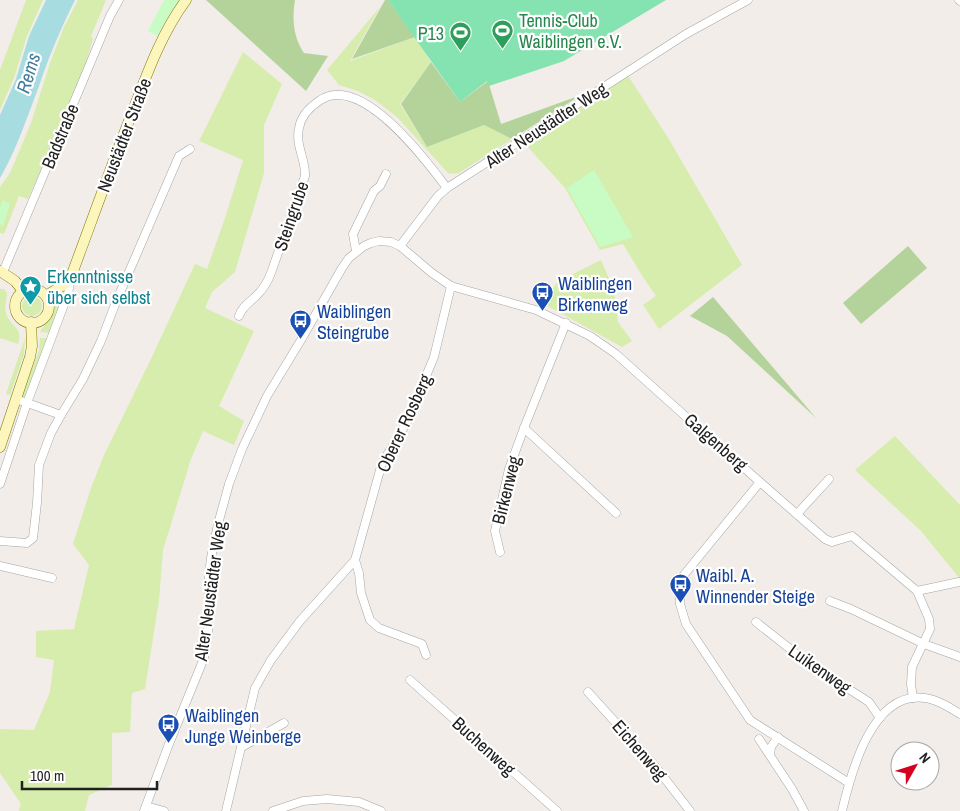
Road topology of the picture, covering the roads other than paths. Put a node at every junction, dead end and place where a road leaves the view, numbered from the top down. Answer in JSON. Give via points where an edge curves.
{"nodes":[{"id":1,"x":119,"y":0,"type":"edge"},
{"id":2,"x":186,"y":0,"type":"edge"},
{"id":3,"x":748,"y":0,"type":"edge"},
{"id":4,"x":190,"y":148,"type":"dead end"},
{"id":5,"x":386,"y":174,"type":"dead end"},
{"id":6,"x":448,"y":188,"type":"junction"},
{"id":7,"x":400,"y":246,"type":"junction"},
{"id":8,"x":356,"y":251,"type":"junction"},
{"id":9,"x":1,"y":272,"type":"edge"},
{"id":10,"x":72,"y":274,"type":"junction"},
{"id":11,"x":452,"y":286,"type":"junction"},
{"id":12,"x":23,"y":291,"type":"junction"},
{"id":13,"x":46,"y":296,"type":"junction"},
{"id":14,"x":239,"y":316,"type":"dead end"},
{"id":15,"x":32,"y":322,"type":"junction"},
{"id":16,"x":566,"y":323,"type":"junction"},
{"id":17,"x":16,"y":399,"type":"junction"},
{"id":18,"x":26,"y":402,"type":"junction"},
{"id":19,"x":61,"y":416,"type":"junction"},
{"id":20,"x":4,"y":419,"type":"edge"},
{"id":21,"x":524,"y":428,"type":"junction"},
{"id":22,"x":0,"y":447,"type":"edge"},
{"id":23,"x":829,"y":479,"type":"dead end"},
{"id":24,"x":760,"y":482,"type":"junction"},
{"id":25,"x":0,"y":484,"type":"edge"},
{"id":26,"x":616,"y":513,"type":"dead end"},
{"id":27,"x":797,"y":514,"type":"junction"},
{"id":28,"x":0,"y":540,"type":"edge"},
{"id":29,"x":500,"y":552,"type":"dead end"},
{"id":30,"x":355,"y":560,"type":"junction"},
{"id":31,"x":0,"y":566,"type":"edge"},
{"id":32,"x":52,"y":578,"type":"dead end"},
{"id":33,"x":959,"y":582,"type":"edge"},
{"id":34,"x":917,"y":591,"type":"junction"},
{"id":35,"x":830,"y":601,"type":"dead end"},
{"id":36,"x":756,"y":622,"type":"dead end"},
{"id":37,"x":924,"y":644,"type":"junction"},
{"id":38,"x":426,"y":655,"type":"dead end"},
{"id":39,"x":960,"y":657,"type":"edge"},
{"id":40,"x":410,"y":680,"type":"dead end"},
{"id":41,"x":588,"y":692,"type":"dead end"},
{"id":42,"x":913,"y":698,"type":"junction"},
{"id":43,"x":960,"y":714,"type":"edge"},
{"id":44,"x":880,"y":718,"type":"junction"},
{"id":45,"x":284,"y":723,"type":"dead end"},
{"id":46,"x":778,"y":737,"type":"junction"},
{"id":47,"x":759,"y":739,"type":"dead end"},
{"id":48,"x":242,"y":747,"type":"junction"},
{"id":49,"x":770,"y":755,"type":"junction"},
{"id":50,"x":849,"y":783,"type":"junction"},
{"id":51,"x":145,"y":809,"type":"edge"},
{"id":52,"x":164,"y":811,"type":"edge"},
{"id":53,"x":226,"y":811,"type":"edge"},
{"id":54,"x":273,"y":811,"type":"edge"},
{"id":55,"x":381,"y":811,"type":"edge"},
{"id":56,"x":557,"y":811,"type":"edge"},
{"id":57,"x":690,"y":811,"type":"edge"},
{"id":58,"x":804,"y":811,"type":"edge"},
{"id":59,"x":842,"y":811,"type":"edge"}],
"edges":[{"from":1,"to":9,"type":"street","name":"Badstraße"},
{"from":2,"to":10,"type":"street","name":"Neustädter Straße","via":[[154,56]]},
{"from":3,"to":6,"type":"street","name":"Alter Neustädter Weg","via":[[686,34]]},
{"from":4,"to":19,"type":"street","via":[[179,156],[101,341]]},
{"from":5,"to":8,"type":"street","via":[[353,234]]},
{"from":6,"to":7,"type":"street","name":"Alter Neustädter Weg","via":[[438,196]]},
{"from":6,"to":14,"type":"street","name":"Steingrube","via":[[398,130],[365,102],[338,94],[322,98],[304,115],[299,126],[298,141],[305,176],[271,273],[263,288]]},
{"from":7,"to":8,"type":"street","via":[[379,242]]},
{"from":7,"to":11,"type":"street","name":"Galgenberg"},
{"from":8,"to":51,"type":"street","name":"Alter Neustädter Weg","via":[[342,268],[267,396],[229,484],[211,558],[204,658]]},
{"from":9,"to":12,"type":"street"},
{"from":10,"to":13,"type":"street","name":"Neustädter Straße","via":[[65,284]]},
{"from":10,"to":18,"type":"street","name":"Neustädter Straße","via":[[65,303]]},
{"from":11,"to":16,"type":"street","name":"Galgenberg","via":[[536,310]]},
{"from":11,"to":30,"type":"street","name":"Oberer Rosberg","via":[[434,358],[406,424],[382,464]]},
{"from":12,"to":13,"type":"street","via":[[37,289]]},
{"from":12,"to":15,"type":"street","via":[[15,300],[15,311],[22,320]]},
{"from":13,"to":15,"type":"street","via":[[47,313],[39,321]]},
{"from":15,"to":17,"type":"street","via":[[30,358]]},
{"from":16,"to":21,"type":"street","name":"Birkenweg"},
{"from":16,"to":24,"type":"street","name":"Galgenberg","via":[[616,354]]},
{"from":17,"to":18,"type":"street"},
{"from":17,"to":20,"type":"street"},
{"from":18,"to":19,"type":"street"},
{"from":18,"to":25,"type":"street","name":"Neustädter Straße"},
{"from":19,"to":28,"type":"street","via":[[39,465],[33,538],[27,543]]},
{"from":20,"to":22,"type":"street"},
{"from":21,"to":26,"type":"street","name":"Birkenweg"},
{"from":21,"to":29,"type":"street","name":"Birkenweg","via":[[509,469],[495,531]]},
{"from":23,"to":27,"type":"street"},
{"from":24,"to":27,"type":"street"},
{"from":24,"to":46,"type":"street","name":"Galgenberg","via":[[683,576],[680,604],[686,624],[750,720]]},
{"from":27,"to":34,"type":"street","via":[[832,542],[852,536]]},
{"from":30,"to":38,"type":"street","name":"Oberer Rosberg","via":[[370,620],[379,628],[422,644]]},
{"from":30,"to":48,"type":"street","name":"Oberer Rosberg","via":[[300,621],[271,660],[255,688]]},
{"from":31,"to":32,"type":"street"},
{"from":33,"to":34,"type":"street"},
{"from":34,"to":37,"type":"street","via":[[929,619],[930,628]]},
{"from":35,"to":37,"type":"street"},
{"from":36,"to":44,"type":"street","name":"Luikenweg","via":[[808,664],[869,702]]},
{"from":37,"to":39,"type":"street"},
{"from":37,"to":42,"type":"street","via":[[912,667]]},
{"from":40,"to":56,"type":"street","name":"Buchenweg"},
{"from":41,"to":57,"type":"street","name":"Eichenweg","via":[[656,766]]},
{"from":42,"to":43,"type":"street","via":[[937,701]]},
{"from":42,"to":44,"type":"street","via":[[893,706]]},
{"from":44,"to":50,"type":"street","via":[[861,748]]},
{"from":45,"to":48,"type":"street"},
{"from":46,"to":49,"type":"street","via":[[770,747]]},
{"from":46,"to":50,"type":"street","name":"Galgenberg"},
{"from":47,"to":49,"type":"street"},
{"from":48,"to":53,"type":"street","name":"Oberer Rosberg"},
{"from":49,"to":58,"type":"street"},
{"from":50,"to":59,"type":"street"},
{"from":51,"to":52,"type":"street"},
{"from":54,"to":55,"type":"street","via":[[303,801],[327,799],[359,802]]}]}
